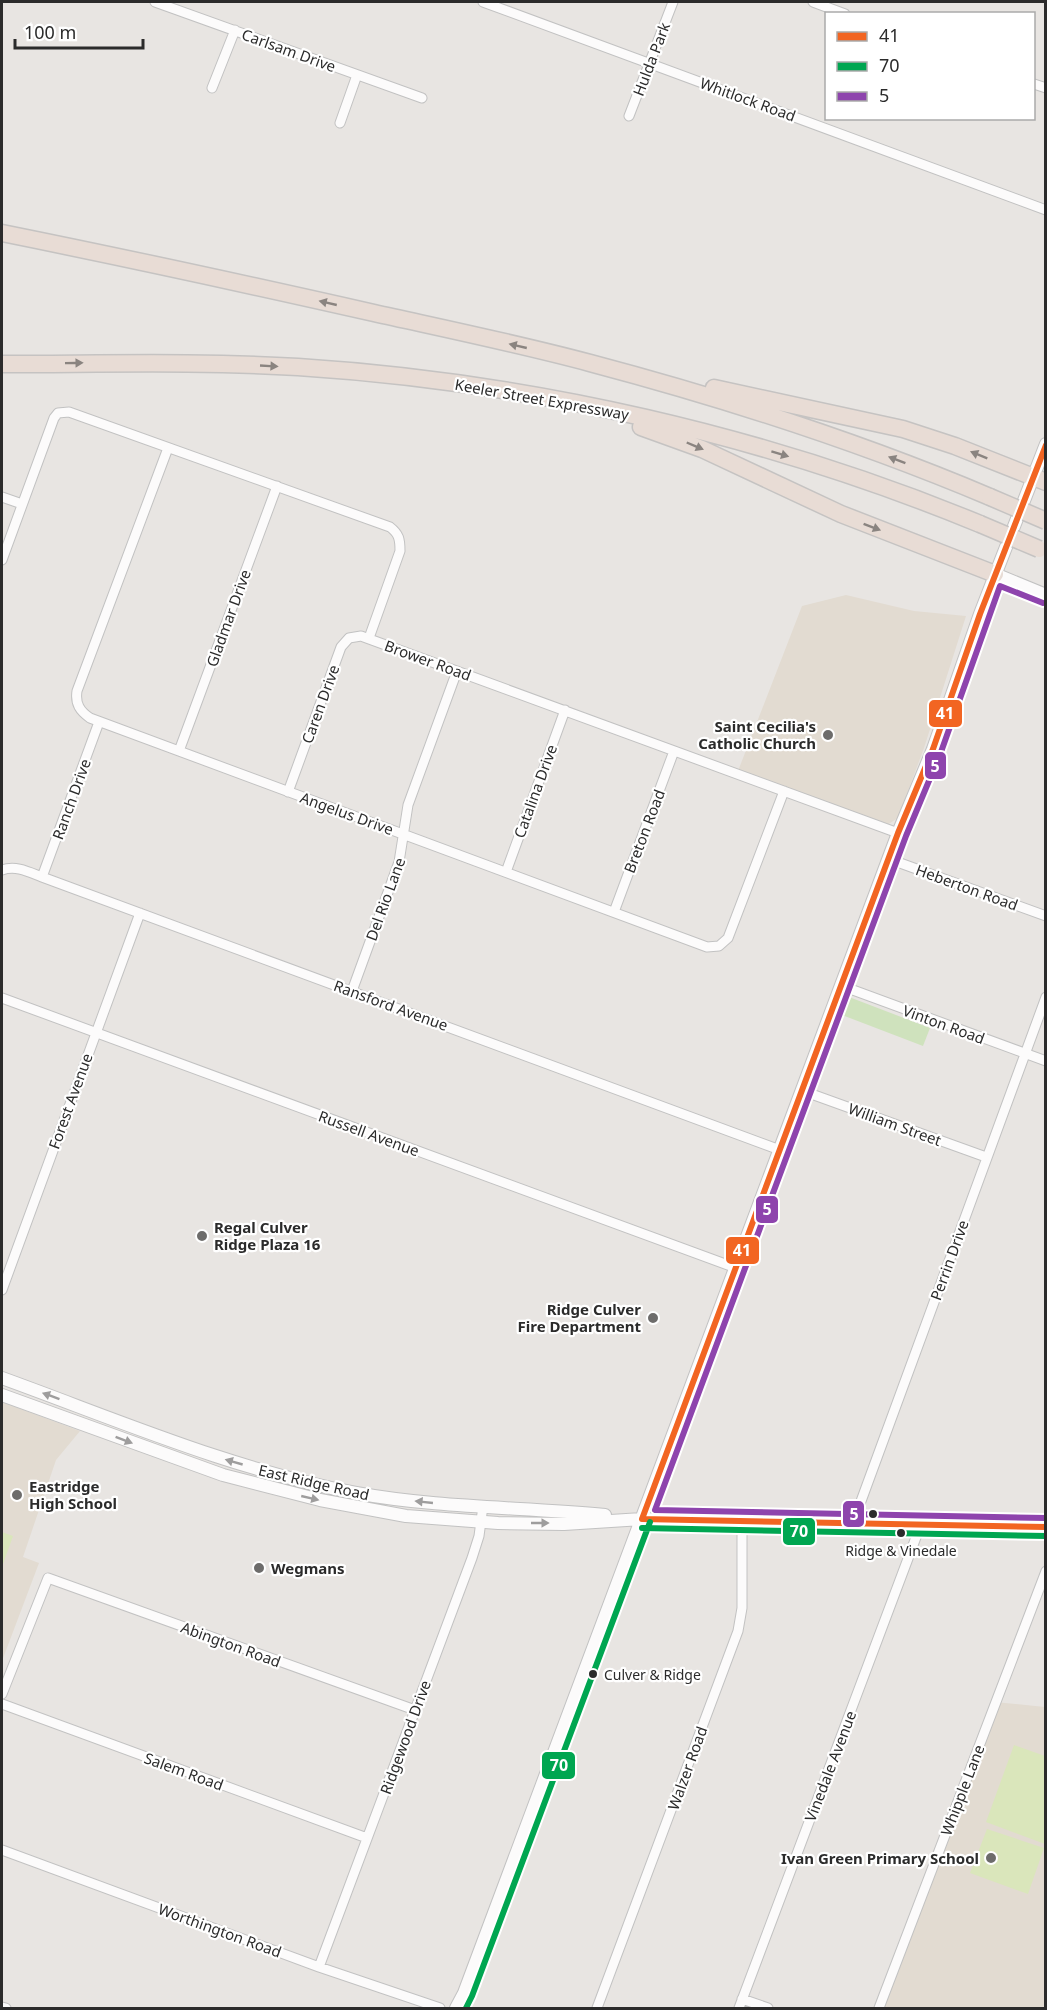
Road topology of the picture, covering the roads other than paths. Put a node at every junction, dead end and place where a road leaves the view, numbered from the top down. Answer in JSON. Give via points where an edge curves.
{"nodes":[{"id":1,"x":155,"y":2,"type":"edge"},
{"id":2,"x":483,"y":2,"type":"edge"},
{"id":3,"x":673,"y":2,"type":"edge"},
{"id":4,"x":813,"y":2,"type":"edge"},
{"id":5,"x":840,"y":12,"type":"edge"},
{"id":6,"x":235,"y":30,"type":"junction"},
{"id":7,"x":650,"y":62,"type":"junction"},
{"id":8,"x":357,"y":75,"type":"junction"},
{"id":9,"x":212,"y":88,"type":"dead end"},
{"id":10,"x":422,"y":98,"type":"dead end"},
{"id":11,"x":629,"y":116,"type":"dead end"},
{"id":12,"x":340,"y":123,"type":"dead end"},
{"id":13,"x":1046,"y":210,"type":"edge"},
{"id":14,"x":2,"y":223,"type":"edge"},
{"id":15,"x":2,"y":233,"type":"edge"},
{"id":16,"x":152,"y":263,"type":"junction"},
{"id":17,"x":575,"y":359,"type":"junction"},
{"id":18,"x":6,"y":364,"type":"edge"},
{"id":19,"x":518,"y":394,"type":"junction"},
{"id":20,"x":1046,"y":444,"type":"edge"},
{"id":21,"x":168,"y":448,"type":"junction"},
{"id":22,"x":1039,"y":479,"type":"edge"},
{"id":23,"x":277,"y":486,"type":"junction"},
{"id":24,"x":2,"y":496,"type":"edge"},
{"id":25,"x":22,"y":504,"type":"junction"},
{"id":26,"x":1046,"y":521,"type":"edge"},
{"id":27,"x":1042,"y":551,"type":"edge"},
{"id":28,"x":2,"y":560,"type":"edge"},
{"id":29,"x":995,"y":574,"type":"junction"},
{"id":30,"x":1046,"y":595,"type":"edge"},
{"id":31,"x":369,"y":638,"type":"junction"},
{"id":32,"x":457,"y":671,"type":"junction"},
{"id":33,"x":565,"y":710,"type":"junction"},
{"id":34,"x":99,"y":722,"type":"junction"},
{"id":35,"x":179,"y":751,"type":"junction"},
{"id":36,"x":674,"y":751,"type":"junction"},
{"id":37,"x":784,"y":791,"type":"junction"},
{"id":38,"x":288,"y":792,"type":"junction"},
{"id":39,"x":898,"y":833,"type":"junction"},
{"id":40,"x":404,"y":834,"type":"junction"},
{"id":41,"x":889,"y":859,"type":"junction"},
{"id":42,"x":2,"y":870,"type":"edge"},
{"id":43,"x":506,"y":872,"type":"junction"},
{"id":44,"x":42,"y":877,"type":"junction"},
{"id":45,"x":614,"y":912,"type":"junction"},
{"id":46,"x":140,"y":913,"type":"junction"},
{"id":47,"x":1046,"y":916,"type":"edge"},
{"id":48,"x":842,"y":986,"type":"junction"},
{"id":49,"x":352,"y":991,"type":"junction"},
{"id":50,"x":1046,"y":997,"type":"edge"},
{"id":51,"x":2,"y":998,"type":"edge"},
{"id":52,"x":96,"y":1033,"type":"junction"},
{"id":53,"x":1024,"y":1053,"type":"junction"},
{"id":54,"x":1046,"y":1061,"type":"edge"},
{"id":55,"x":803,"y":1091,"type":"junction"},
{"id":56,"x":780,"y":1150,"type":"junction"},
{"id":57,"x":986,"y":1157,"type":"junction"},
{"id":58,"x":736,"y":1268,"type":"junction"},
{"id":59,"x":2,"y":1290,"type":"edge"},
{"id":60,"x":2,"y":1378,"type":"edge"},
{"id":61,"x":2,"y":1395,"type":"edge"},
{"id":62,"x":483,"y":1506,"type":"junction"},
{"id":63,"x":642,"y":1519,"type":"junction"},
{"id":64,"x":742,"y":1521,"type":"junction"},
{"id":65,"x":481,"y":1523,"type":"junction"},
{"id":66,"x":853,"y":1523,"type":"junction"},
{"id":67,"x":921,"y":1524,"type":"junction"},
{"id":68,"x":1046,"y":1527,"type":"edge"},
{"id":69,"x":1046,"y":1571,"type":"edge"},
{"id":70,"x":2,"y":1694,"type":"edge"},
{"id":71,"x":2,"y":1704,"type":"edge"},
{"id":72,"x":415,"y":1710,"type":"junction"},
{"id":73,"x":368,"y":1838,"type":"junction"},
{"id":74,"x":2,"y":1850,"type":"edge"},
{"id":75,"x":319,"y":1967,"type":"junction"},
{"id":76,"x":740,"y":2004,"type":"edge"},
{"id":77,"x":2,"y":2007,"type":"edge"},
{"id":78,"x":6,"y":2008,"type":"edge"},
{"id":79,"x":440,"y":2008,"type":"edge"},
{"id":80,"x":456,"y":2008,"type":"edge"},
{"id":81,"x":597,"y":2008,"type":"edge"},
{"id":82,"x":768,"y":2008,"type":"edge"},
{"id":83,"x":879,"y":2008,"type":"edge"}],
"edges":[{"from":1,"to":6,"type":"street","name":"Carlsam Drive"},
{"from":2,"to":7,"type":"street","name":"Whitlock Road"},
{"from":3,"to":7,"type":"street","name":"Hulda Park"},
{"from":4,"to":5,"type":"street"},
{"from":6,"to":8,"type":"street","name":"Carlsam Drive"},
{"from":6,"to":9,"type":"street"},
{"from":7,"to":11,"type":"street","name":"Hulda Park"},
{"from":7,"to":13,"type":"street","name":"Whitlock Road"},
{"from":8,"to":10,"type":"street","name":"Carlsam Drive"},
{"from":8,"to":12,"type":"street"},
{"from":14,"to":16,"type":"highway"},
{"from":15,"to":16,"type":"highway"},
{"from":17,"to":16,"type":"highway","one_way":true},
{"from":22,"to":17,"type":"highway","one_way":true,"via":[[903,429]]},
{"from":26,"to":17,"type":"highway","one_way":true,"bridge":true,"via":[[806,427]]},
{"from":18,"to":19,"type":"highway","name":"Keeler Street Expressway","one_way":true,"via":[[165,362],[292,367]]},
{"from":19,"to":27,"type":"highway","name":"Keeler Street Expressway","one_way":true,"bridge":true,"via":[[639,416],[745,443],[870,483]]},
{"from":19,"to":29,"type":"highway","one_way":true,"via":[[668,435],[841,514]]},
{"from":20,"to":22,"type":"main road"},
{"from":21,"to":23,"type":"street","name":"Brower Road"},
{"from":21,"to":25,"type":"street","name":"Brower Road","via":[[69,412],[58,413]]},
{"from":21,"to":34,"type":"street","name":"Angelus Drive","via":[[77,691],[80,709]]},
{"from":22,"to":29,"type":"main road"},
{"from":23,"to":31,"type":"street","name":"Brower Road","via":[[398,533],[400,551]]},
{"from":23,"to":35,"type":"street","name":"Gladmar Drive"},
{"from":24,"to":25,"type":"street"},
{"from":25,"to":28,"type":"street"},
{"from":29,"to":30,"type":"main road"},
{"from":29,"to":39,"type":"main road","via":[[933,749]]},
{"from":31,"to":32,"type":"street","name":"Brower Road"},
{"from":31,"to":38,"type":"street","name":"Caren Drive","via":[[355,636],[341,647]]},
{"from":32,"to":33,"type":"street","name":"Brower Road"},
{"from":32,"to":40,"type":"street","name":"Del Rio Lane","via":[[408,805]]},
{"from":33,"to":36,"type":"street","name":"Brower Road"},
{"from":33,"to":43,"type":"street","name":"Catalina Drive"},
{"from":34,"to":35,"type":"street","name":"Angelus Drive"},
{"from":34,"to":44,"type":"street","name":"Ranch Drive"},
{"from":35,"to":38,"type":"street","name":"Angelus Drive"},
{"from":36,"to":37,"type":"street","name":"Brower Road"},
{"from":36,"to":45,"type":"street","name":"Breton Road"},
{"from":37,"to":39,"type":"street","name":"Brower Road"},
{"from":37,"to":45,"type":"street","name":"Angelus Drive","via":[[724,943],[707,947]]},
{"from":38,"to":40,"type":"street","name":"Angelus Drive"},
{"from":39,"to":41,"type":"main road"},
{"from":40,"to":43,"type":"street","name":"Angelus Drive"},
{"from":40,"to":49,"type":"street","name":"Del Rio Lane","via":[[399,862]]},
{"from":41,"to":47,"type":"street","name":"Heberton Road"},
{"from":41,"to":48,"type":"main road"},
{"from":42,"to":44,"type":"street","name":"Ransford Avenue","via":[[18,868]]},
{"from":43,"to":45,"type":"street","name":"Angelus Drive"},
{"from":44,"to":46,"type":"street","name":"Ransford Avenue"},
{"from":46,"to":49,"type":"street","name":"Ransford Avenue"},
{"from":46,"to":52,"type":"street","name":"Forest Avenue"},
{"from":48,"to":53,"type":"street","name":"Vinton Road"},
{"from":48,"to":55,"type":"main road"},
{"from":49,"to":56,"type":"street","name":"Ransford Avenue"},
{"from":50,"to":53,"type":"street","name":"Perrin Drive"},
{"from":51,"to":52,"type":"street","name":"Russell Avenue"},
{"from":52,"to":58,"type":"street","name":"Russell Avenue"},
{"from":52,"to":59,"type":"street","name":"Forest Avenue"},
{"from":53,"to":54,"type":"street","name":"Vinton Road"},
{"from":53,"to":57,"type":"street","name":"Perrin Drive"},
{"from":55,"to":56,"type":"main road"},
{"from":55,"to":57,"type":"street","name":"William Street"},
{"from":56,"to":58,"type":"main road"},
{"from":57,"to":66,"type":"street","name":"Perrin Drive"},
{"from":58,"to":63,"type":"main road"},
{"from":62,"to":60,"type":"main road","name":"East Ridge Road","one_way":true,"via":[[384,1498],[274,1473],[185,1446]]},
{"from":61,"to":65,"type":"main road","name":"East Ridge Road","one_way":true,"via":[[272,1489],[376,1511]]},
{"from":62,"to":63,"type":"main road","name":"East Ridge Road"},
{"from":62,"to":65,"type":"street","name":"Ridgewood Drive"},
{"from":63,"to":64,"type":"main road","name":"East Ridge Road"},
{"from":65,"to":63,"type":"main road","name":"East Ridge Road","one_way":true,"via":[[564,1524]]},
{"from":63,"to":80,"type":"main road"},
{"from":64,"to":66,"type":"main road","name":"East Ridge Road"},
{"from":64,"to":81,"type":"street","name":"Walzer Road","via":[[742,1608],[738,1631]]},
{"from":65,"to":72,"type":"street","name":"Ridgewood Drive","via":[[472,1558]]},
{"from":66,"to":67,"type":"main road","name":"East Ridge Road"},
{"from":67,"to":68,"type":"main road","name":"East Ridge Road"},
{"from":67,"to":76,"type":"street","name":"Vinedale Avenue"},
{"from":69,"to":83,"type":"street","name":"Whipple Lane"},
{"from":70,"to":72,"type":"street","name":"Abington Road","via":[[48,1578]]},
{"from":71,"to":73,"type":"street","name":"Salem Road"},
{"from":72,"to":73,"type":"street","name":"Ridgewood Drive"},
{"from":73,"to":75,"type":"street","name":"Ridgewood Drive"},
{"from":74,"to":75,"type":"street","name":"Worthington Road"},
{"from":75,"to":79,"type":"street","name":"Worthington Road"},
{"from":76,"to":82,"type":"street"},
{"from":77,"to":78,"type":"street"}]}
